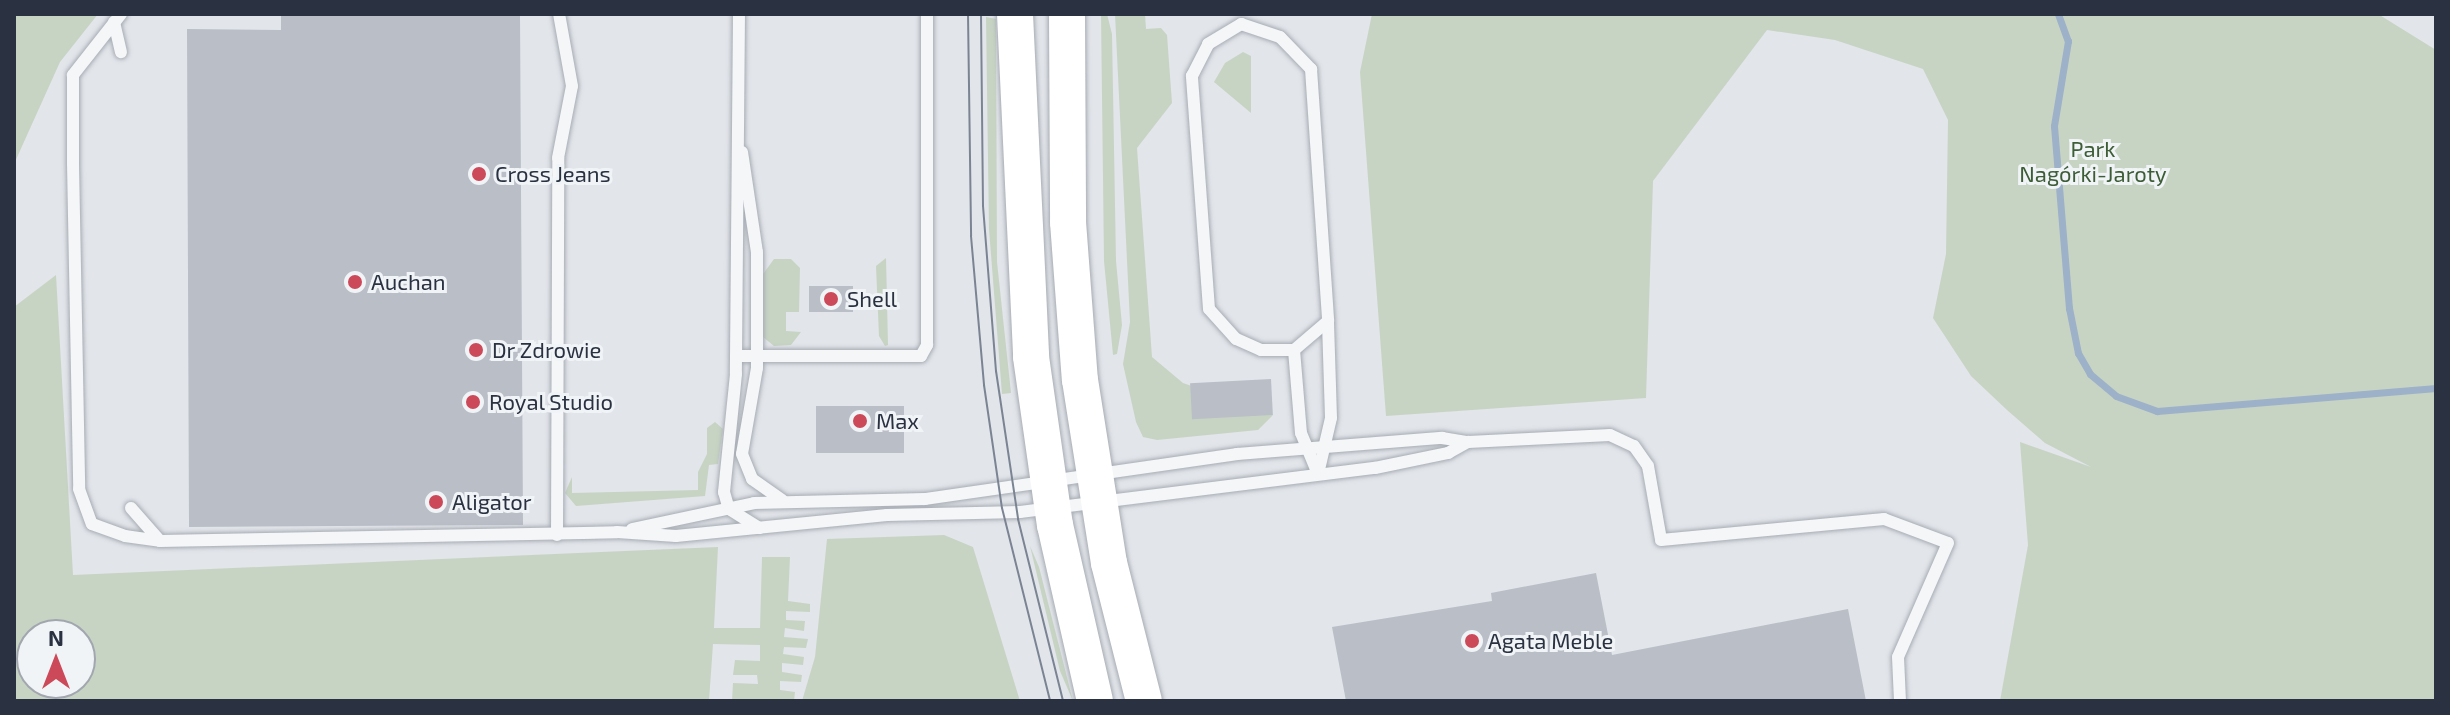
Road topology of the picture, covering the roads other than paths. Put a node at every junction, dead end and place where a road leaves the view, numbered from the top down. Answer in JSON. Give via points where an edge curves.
{"nodes":[{"id":1,"x":559,"y":14,"type":"edge"},
{"id":2,"x":739,"y":14,"type":"edge"},
{"id":3,"x":927,"y":14,"type":"edge"},
{"id":4,"x":1015,"y":14,"type":"edge"},
{"id":5,"x":1067,"y":14,"type":"edge"},
{"id":6,"x":117,"y":18,"type":"edge"},
{"id":7,"x":1240,"y":19,"type":"edge"},
{"id":8,"x":121,"y":52,"type":"dead end"},
{"id":9,"x":739,"y":137,"type":"junction"},
{"id":10,"x":1328,"y":321,"type":"junction"},
{"id":11,"x":1294,"y":350,"type":"junction"},
{"id":12,"x":736,"y":356,"type":"junction"},
{"id":13,"x":757,"y":356,"type":"junction"},
{"id":14,"x":1468,"y":442,"type":"junction"},
{"id":15,"x":1327,"y":447,"type":"junction"},
{"id":16,"x":1304,"y":449,"type":"junction"},
{"id":17,"x":1318,"y":474,"type":"junction"},
{"id":18,"x":1096,"y":486,"type":"junction"},
{"id":19,"x":1050,"y":492,"type":"junction"},
{"id":20,"x":790,"y":502,"type":"junction"},
{"id":21,"x":131,"y":508,"type":"dead end"},
{"id":22,"x":729,"y":509,"type":"junction"},
{"id":23,"x":763,"y":528,"type":"junction"},
{"id":24,"x":617,"y":532,"type":"junction"},
{"id":25,"x":557,"y":535,"type":"junction"},
{"id":26,"x":160,"y":541,"type":"junction"},
{"id":27,"x":1095,"y":701,"type":"edge"},
{"id":28,"x":1144,"y":701,"type":"edge"},
{"id":29,"x":1900,"y":701,"type":"edge"}],
"edges":[{"from":1,"to":25,"type":"lane","via":[[572,86],[558,158]]},
{"from":2,"to":9,"type":"lane"},
{"from":3,"to":13,"type":"lane","via":[[927,345],[921,356]]},
{"from":4,"to":19,"type":"main road","via":[[1026,308]]},
{"from":5,"to":18,"type":"main road","via":[[1068,222]]},
{"from":6,"to":8,"type":"lane"},
{"from":6,"to":26,"type":"lane","via":[[73,75],[79,489],[92,524]]},
{"from":7,"to":10,"type":"lane","via":[[1280,37],[1311,69]]},
{"from":7,"to":11,"type":"lane","via":[[1208,44],[1192,76],[1209,309],[1236,339],[1261,350]]},
{"from":9,"to":12,"type":"lane"},
{"from":9,"to":13,"type":"lane","via":[[757,252]]},
{"from":10,"to":11,"type":"lane"},
{"from":10,"to":15,"type":"lane","via":[[1332,400]]},
{"from":11,"to":16,"type":"lane"},
{"from":12,"to":13,"type":"lane"},
{"from":12,"to":22,"type":"lane","via":[[723,478]]},
{"from":13,"to":20,"type":"lane","via":[[743,462],[764,491]]},
{"from":14,"to":15,"type":"lane","via":[[1442,438]]},
{"from":14,"to":17,"type":"lane","via":[[1437,456]]},
{"from":14,"to":29,"type":"lane","via":[[1593,433],[1624,440],[1648,466],[1661,540],[1884,519],[1948,543],[1898,657]]},
{"from":15,"to":16,"type":"lane"},
{"from":15,"to":17,"type":"lane"},
{"from":16,"to":17,"type":"lane"},
{"from":16,"to":18,"type":"lane"},
{"from":17,"to":18,"type":"lane"},
{"from":18,"to":19,"type":"lane"},
{"from":18,"to":19,"type":"lane"},
{"from":18,"to":28,"type":"main road"},
{"from":19,"to":20,"type":"lane"},
{"from":19,"to":23,"type":"lane"},
{"from":19,"to":27,"type":"main road"},
{"from":20,"to":22,"type":"lane"},
{"from":21,"to":26,"type":"lane"},
{"from":22,"to":23,"type":"lane","via":[[745,523]]},
{"from":22,"to":24,"type":"lane"},
{"from":23,"to":24,"type":"lane","via":[[676,536]]},
{"from":24,"to":25,"type":"lane"},
{"from":25,"to":26,"type":"lane"}]}
